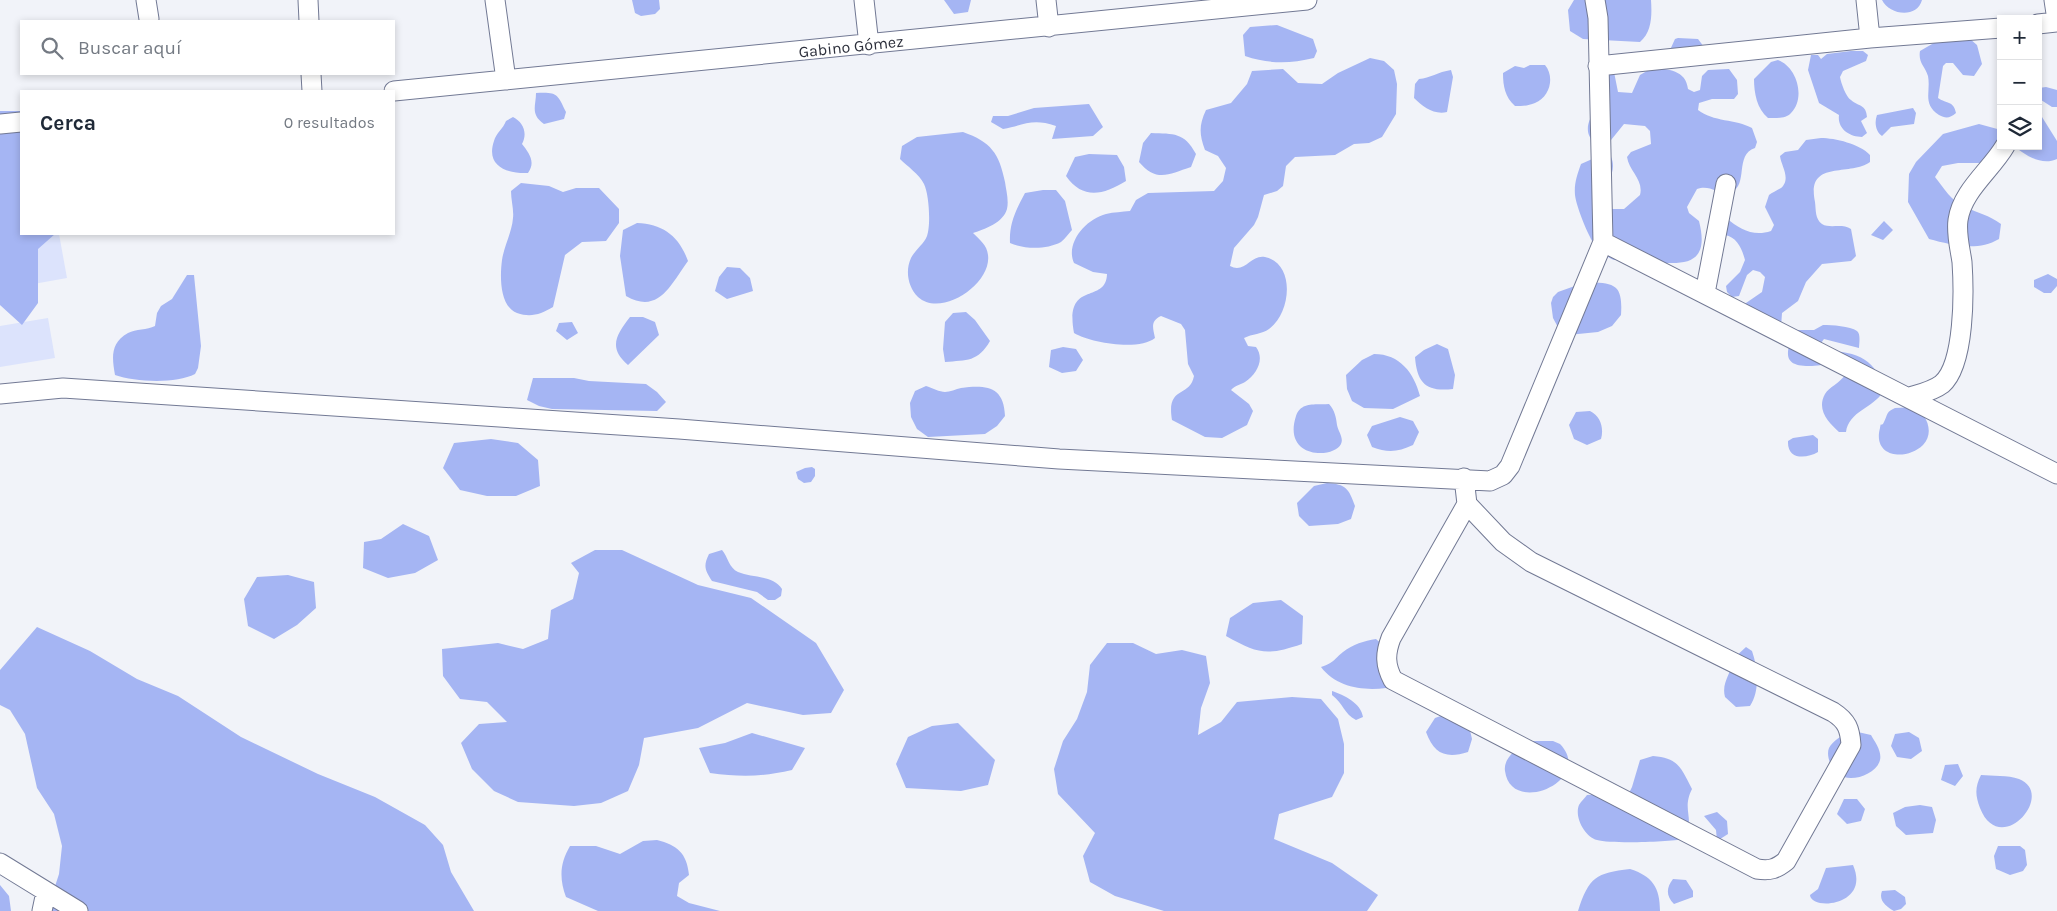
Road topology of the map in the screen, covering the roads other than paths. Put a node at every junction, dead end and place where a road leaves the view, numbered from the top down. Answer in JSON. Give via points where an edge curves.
{"nodes":[{"id":1,"x":146,"y":0,"type":"edge"},
{"id":2,"x":308,"y":0,"type":"edge"},
{"id":3,"x":495,"y":0,"type":"edge"},
{"id":4,"x":864,"y":0,"type":"edge"},
{"id":5,"x":1046,"y":0,"type":"edge"},
{"id":6,"x":1307,"y":0,"type":"edge"},
{"id":7,"x":1595,"y":0,"type":"edge"},
{"id":8,"x":1866,"y":0,"type":"edge"},
{"id":9,"x":2054,"y":0,"type":"edge"},
{"id":10,"x":1228,"y":3,"type":"edge"},
{"id":11,"x":149,"y":19,"type":"dead end"},
{"id":12,"x":309,"y":20,"type":"edge"},
{"id":13,"x":2057,"y":21,"type":"edge"},
{"id":14,"x":2042,"y":23,"type":"edge"},
{"id":15,"x":1049,"y":27,"type":"junction"},
{"id":16,"x":1997,"y":31,"type":"edge"},
{"id":17,"x":1870,"y":38,"type":"junction"},
{"id":18,"x":869,"y":45,"type":"junction"},
{"id":19,"x":1598,"y":66,"type":"junction"},
{"id":20,"x":312,"y":75,"type":"edge"},
{"id":21,"x":506,"y":80,"type":"junction"},
{"id":22,"x":312,"y":90,"type":"edge"},
{"id":23,"x":395,"y":91,"type":"edge"},
{"id":24,"x":20,"y":122,"type":"edge"},
{"id":25,"x":0,"y":124,"type":"edge"},
{"id":26,"x":2002,"y":150,"type":"edge"},
{"id":27,"x":1726,"y":184,"type":"dead end"},
{"id":28,"x":1604,"y":242,"type":"junction"},
{"id":29,"x":1705,"y":293,"type":"junction"},
{"id":30,"x":0,"y":394,"type":"edge"},
{"id":31,"x":1910,"y":397,"type":"junction"},
{"id":32,"x":2055,"y":471,"type":"edge"},
{"id":33,"x":1464,"y":478,"type":"junction"},
{"id":34,"x":1467,"y":504,"type":"junction"},
{"id":35,"x":0,"y":863,"type":"edge"},
{"id":36,"x":46,"y":892,"type":"junction"},
{"id":37,"x":42,"y":911,"type":"edge"},
{"id":38,"x":78,"y":911,"type":"edge"}],
"edges":[{"from":1,"to":11,"type":"street"},
{"from":2,"to":12,"type":"street"},
{"from":3,"to":21,"type":"street"},
{"from":4,"to":18,"type":"street"},
{"from":5,"to":15,"type":"street"},
{"from":6,"to":10,"type":"street","name":"Gabino Gómez"},
{"from":7,"to":19,"type":"street"},
{"from":8,"to":17,"type":"street"},
{"from":9,"to":13,"type":"street"},
{"from":10,"to":15,"type":"street","name":"Gabino Gómez"},
{"from":13,"to":14,"type":"street"},
{"from":15,"to":18,"type":"street","name":"Gabino Gómez"},
{"from":16,"to":17,"type":"street"},
{"from":17,"to":19,"type":"street"},
{"from":18,"to":21,"type":"street","name":"Gabino Gómez"},
{"from":19,"to":28,"type":"street"},
{"from":20,"to":22,"type":"street"},
{"from":21,"to":23,"type":"street","name":"Gabino Gómez"},
{"from":24,"to":25,"type":"street"},
{"from":26,"to":31,"type":"street","via":[[1972,189],[1958,219],[1963,318],[1952,369],[1942,384]]},
{"from":27,"to":29,"type":"street"},
{"from":28,"to":29,"type":"street"},
{"from":28,"to":33,"type":"street","via":[[1510,466],[1503,475],[1490,481]]},
{"from":29,"to":31,"type":"street"},
{"from":30,"to":33,"type":"street","via":[[63,388],[679,429],[1059,459]]},
{"from":31,"to":32,"type":"street"},
{"from":33,"to":34,"type":"street"},
{"from":34,"to":34,"type":"street","via":[[1503,542],[1531,562],[1845,720],[1851,745],[1786,861],[1767,871],[1757,868],[1393,680],[1386,668],[1386,651],[1391,638]]},
{"from":35,"to":36,"type":"street"},
{"from":36,"to":37,"type":"street"},
{"from":36,"to":38,"type":"street"}]}
